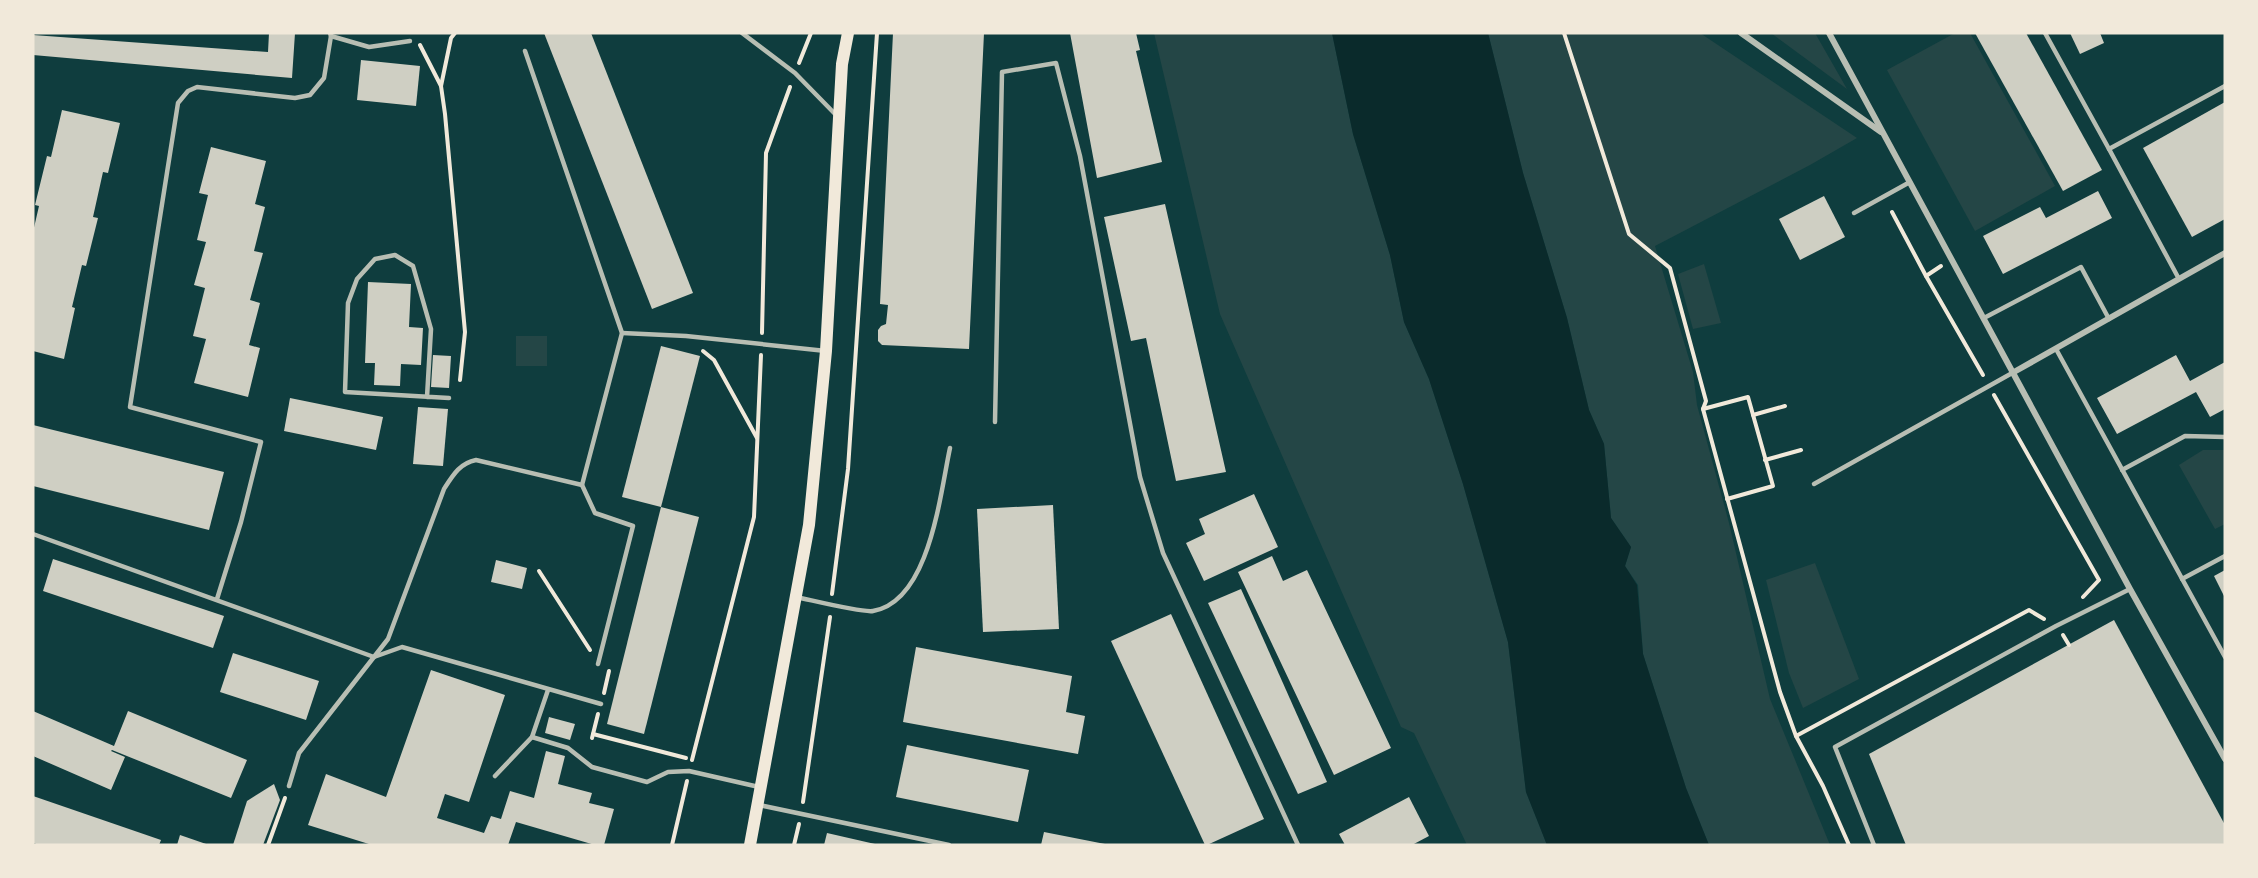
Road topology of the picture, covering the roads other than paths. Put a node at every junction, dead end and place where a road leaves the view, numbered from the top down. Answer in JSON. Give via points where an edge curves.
{"nodes":[{"id":1,"x":742,"y":33,"type":"edge"},
{"id":2,"x":848,"y":33,"type":"edge"},
{"id":3,"x":1741,"y":33,"type":"edge"},
{"id":4,"x":1829,"y":33,"type":"edge"},
{"id":5,"x":2045,"y":33,"type":"edge"},
{"id":6,"x":330,"y":34,"type":"edge"},
{"id":7,"x":410,"y":40,"type":"dead end"},
{"id":8,"x":525,"y":51,"type":"dead end"},
{"id":9,"x":2225,"y":86,"type":"edge"},
{"id":10,"x":839,"y":119,"type":"junction"},
{"id":11,"x":1884,"y":134,"type":"junction"},
{"id":12,"x":2109,"y":149,"type":"junction"},
{"id":13,"x":1910,"y":182,"type":"junction"},
{"id":14,"x":1854,"y":213,"type":"dead end"},
{"id":15,"x":2225,"y":253,"type":"edge"},
{"id":16,"x":2179,"y":279,"type":"junction"},
{"id":17,"x":1984,"y":318,"type":"junction"},
{"id":18,"x":2109,"y":319,"type":"junction"},
{"id":19,"x":622,"y":333,"type":"junction"},
{"id":20,"x":2056,"y":349,"type":"junction"},
{"id":21,"x":826,"y":351,"type":"junction"},
{"id":22,"x":2014,"y":372,"type":"junction"},
{"id":23,"x":427,"y":397,"type":"junction"},
{"id":24,"x":449,"y":399,"type":"dead end"},
{"id":25,"x":995,"y":422,"type":"dead end"},
{"id":26,"x":2225,"y":437,"type":"edge"},
{"id":27,"x":950,"y":448,"type":"dead end"},
{"id":28,"x":2122,"y":470,"type":"junction"},
{"id":29,"x":1814,"y":484,"type":"dead end"},
{"id":30,"x":582,"y":485,"type":"junction"},
{"id":31,"x":33,"y":534,"type":"edge"},
{"id":32,"x":2225,"y":556,"type":"edge"},
{"id":33,"x":2182,"y":579,"type":"junction"},
{"id":34,"x":2130,"y":588,"type":"junction"},
{"id":35,"x":796,"y":597,"type":"junction"},
{"id":36,"x":217,"y":599,"type":"junction"},
{"id":37,"x":375,"y":657,"type":"junction"},
{"id":38,"x":2225,"y":657,"type":"edge"},
{"id":39,"x":598,"y":664,"type":"road end"},
{"id":40,"x":548,"y":690,"type":"junction"},
{"id":41,"x":601,"y":704,"type":"dead end"},
{"id":42,"x":532,"y":737,"type":"junction"},
{"id":43,"x":2224,"y":754,"type":"edge"},
{"id":44,"x":495,"y":776,"type":"dead end"},
{"id":45,"x":289,"y":786,"type":"road end"},
{"id":46,"x":762,"y":788,"type":"junction"},
{"id":47,"x":759,"y":805,"type":"junction"},
{"id":48,"x":750,"y":845,"type":"edge"},
{"id":49,"x":949,"y":845,"type":"edge"},
{"id":50,"x":1298,"y":845,"type":"edge"},
{"id":51,"x":1874,"y":845,"type":"edge"}],
"edges":[{"from":1,"to":10,"type":"lane","via":[[795,73]]},
{"from":2,"to":10,"type":"main road"},
{"from":3,"to":11,"type":"street"},
{"from":4,"to":11,"type":"street"},
{"from":5,"to":12,"type":"lane"},
{"from":6,"to":7,"type":"lane","via":[[369,47]]},
{"from":6,"to":36,"type":"lane","via":[[324,78],[310,95],[295,98],[197,87],[178,103],[129,407],[261,442],[242,522]]},
{"from":8,"to":19,"type":"lane"},
{"from":9,"to":12,"type":"lane"},
{"from":10,"to":21,"type":"main road"},
{"from":11,"to":13,"type":"street"},
{"from":12,"to":16,"type":"lane"},
{"from":13,"to":14,"type":"lane"},
{"from":13,"to":17,"type":"street"},
{"from":15,"to":16,"type":"street"},
{"from":16,"to":18,"type":"street"},
{"from":17,"to":18,"type":"lane","via":[[2081,267]]},
{"from":17,"to":22,"type":"street"},
{"from":18,"to":20,"type":"street"},
{"from":19,"to":21,"type":"lane"},
{"from":19,"to":30,"type":"lane"},
{"from":20,"to":22,"type":"street"},
{"from":20,"to":28,"type":"lane"},
{"from":21,"to":35,"type":"main road","via":[[809,525]]},
{"from":22,"to":29,"type":"lane"},
{"from":22,"to":34,"type":"street"},
{"from":23,"to":23,"type":"lane","via":[[431,329],[413,266],[394,255],[375,259],[357,279],[348,303],[345,392]]},
{"from":23,"to":24,"type":"lane"},
{"from":25,"to":50,"type":"lane","via":[[1002,72],[1056,63],[1080,156],[1140,477],[1163,553]]},
{"from":26,"to":28,"type":"lane","via":[[2185,436]]},
{"from":27,"to":35,"type":"lane","via":[[929,538],[908,589],[890,604],[871,612]]},
{"from":28,"to":33,"type":"lane"},
{"from":30,"to":37,"type":"lane","via":[[476,460],[465,462],[444,489],[388,639]]},
{"from":30,"to":39,"type":"lane","via":[[595,513],[633,525]]},
{"from":31,"to":36,"type":"lane"},
{"from":32,"to":33,"type":"lane"},
{"from":33,"to":38,"type":"lane"},
{"from":34,"to":43,"type":"street"},
{"from":34,"to":51,"type":"lane","via":[[1835,747]]},
{"from":35,"to":46,"type":"main road"},
{"from":36,"to":37,"type":"lane"},
{"from":37,"to":40,"type":"lane","via":[[402,647]]},
{"from":37,"to":45,"type":"lane","via":[[299,753]]},
{"from":40,"to":41,"type":"lane"},
{"from":40,"to":42,"type":"lane"},
{"from":42,"to":44,"type":"lane"},
{"from":42,"to":46,"type":"lane","via":[[568,748],[592,767],[647,782],[668,772],[689,771]]},
{"from":46,"to":47,"type":"main road"},
{"from":47,"to":48,"type":"main road"},
{"from":47,"to":49,"type":"lane"}]}
